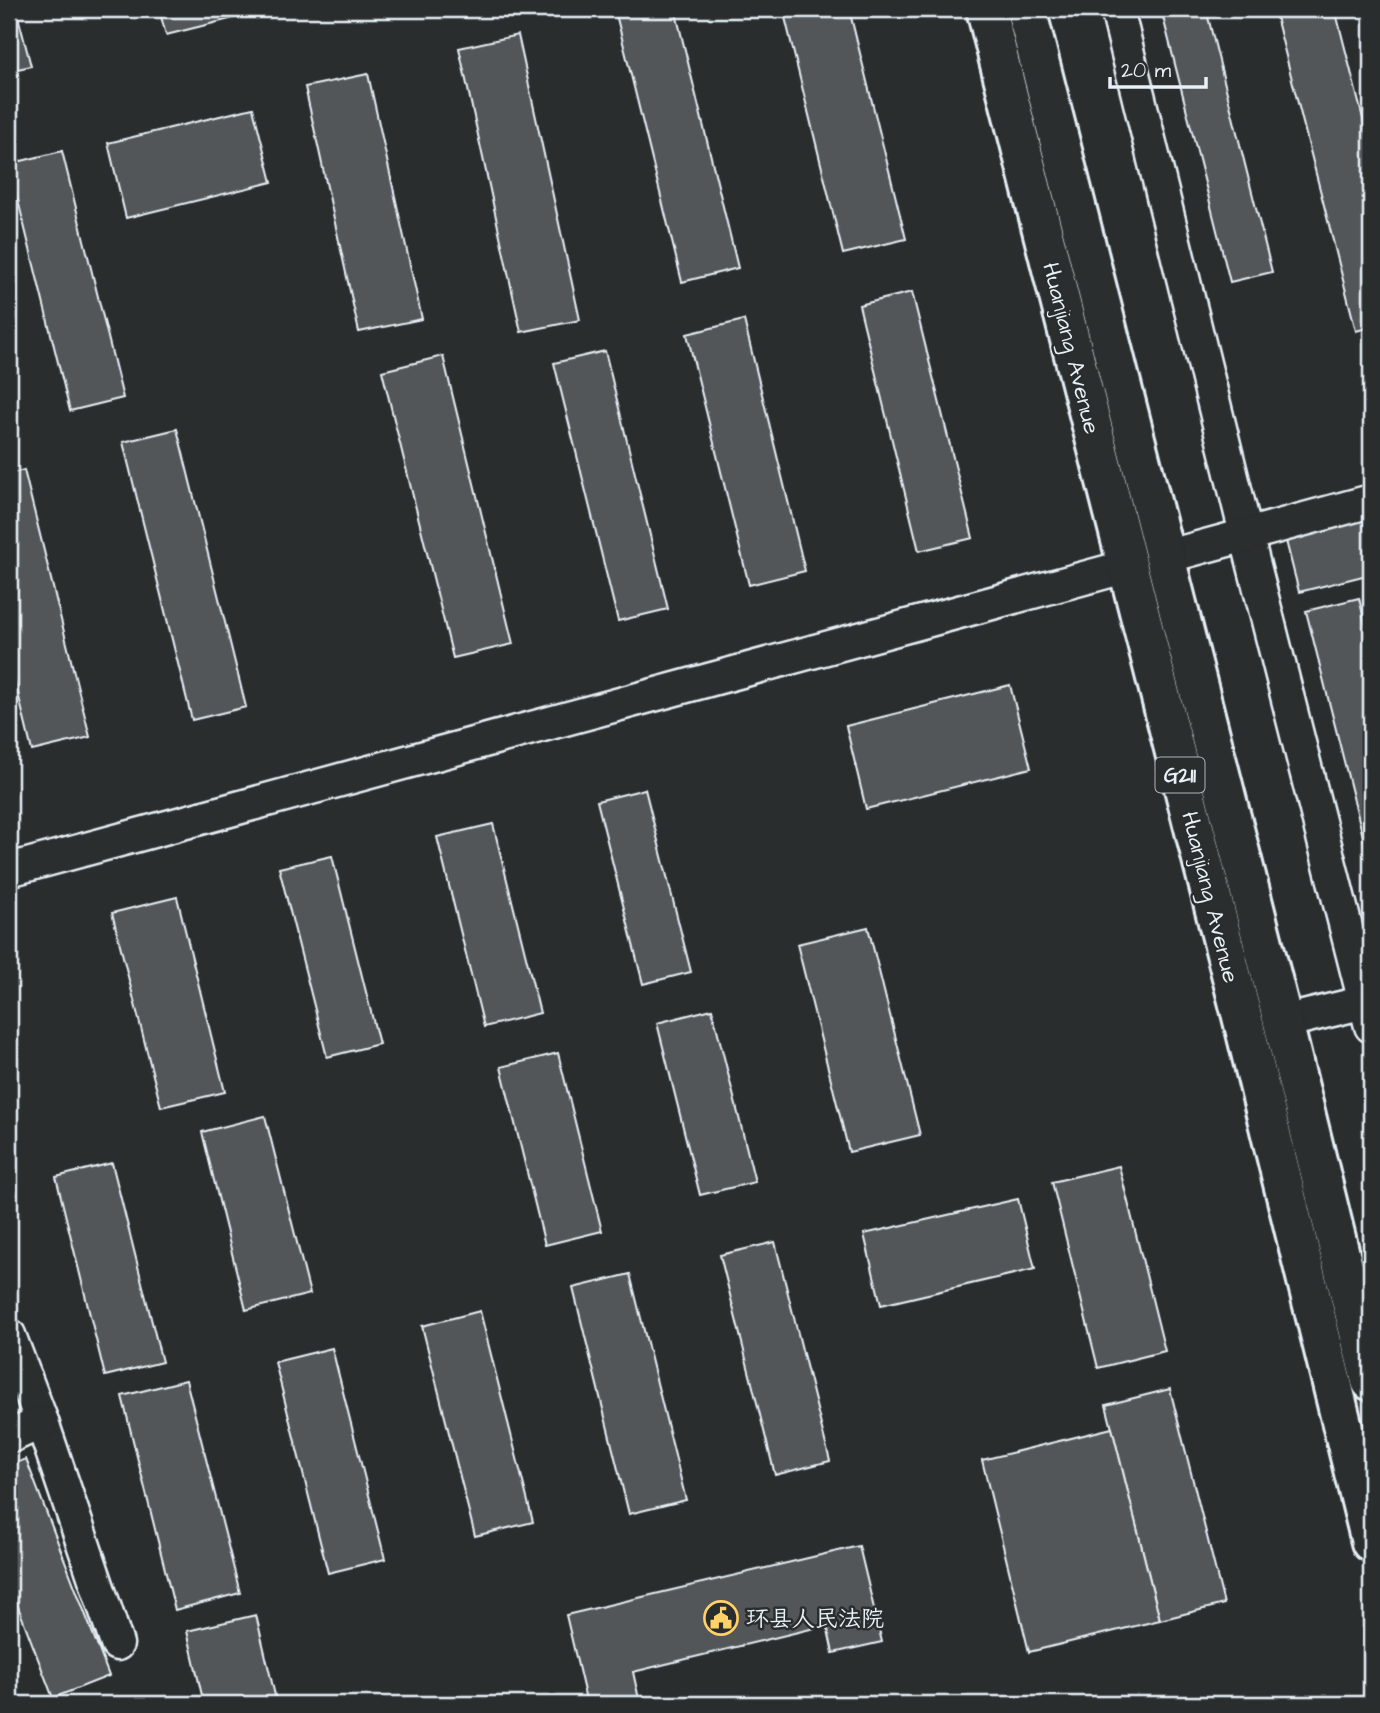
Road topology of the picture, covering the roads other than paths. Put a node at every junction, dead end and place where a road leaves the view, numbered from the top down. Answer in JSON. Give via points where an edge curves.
{"nodes":[{"id":1,"x":986,"y":9,"type":"edge"},
{"id":2,"x":1026,"y":9,"type":"edge"},
{"id":3,"x":1117,"y":9,"type":"edge"},
{"id":4,"x":1371,"y":501,"type":"edge"},
{"id":5,"x":1246,"y":534,"type":"junction"},
{"id":6,"x":1165,"y":557,"type":"junction"},
{"id":7,"x":1128,"y":566,"type":"junction"},
{"id":8,"x":9,"y":870,"type":"edge"},
{"id":9,"x":1368,"y":1014,"type":"edge"},
{"id":10,"x":1283,"y":1022,"type":"junction"},
{"id":11,"x":9,"y":1335,"type":"edge"},
{"id":12,"x":1371,"y":1381,"type":"edge"},
{"id":13,"x":42,"y":1422,"type":"junction"},
{"id":14,"x":9,"y":1437,"type":"edge"},
{"id":15,"x":1371,"y":1542,"type":"edge"},
{"id":16,"x":117,"y":1644,"type":"dead end"}],
"edges":[{"from":1,"to":7,"type":"highway","name":"Huanjiang Avenue","number":"G211"},
{"from":2,"to":6,"type":"highway","name":"Huanjiang Avenue","number":"G211"},
{"from":3,"to":5,"type":"street"},
{"from":4,"to":5,"type":"street"},
{"from":5,"to":6,"type":"street"},
{"from":5,"to":9,"type":"street"},
{"from":6,"to":10,"type":"highway","name":"Huanjiang Avenue","number":"G211"},
{"from":7,"to":8,"type":"street"},
{"from":7,"to":15,"type":"highway","name":"Huanjiang Avenue","number":"G211"},
{"from":9,"to":10,"type":"street"},
{"from":10,"to":12,"type":"highway","name":"Huanjiang Avenue","number":"G211"},
{"from":11,"to":13,"type":"street"},
{"from":13,"to":14,"type":"street"},
{"from":13,"to":16,"type":"street"}]}
